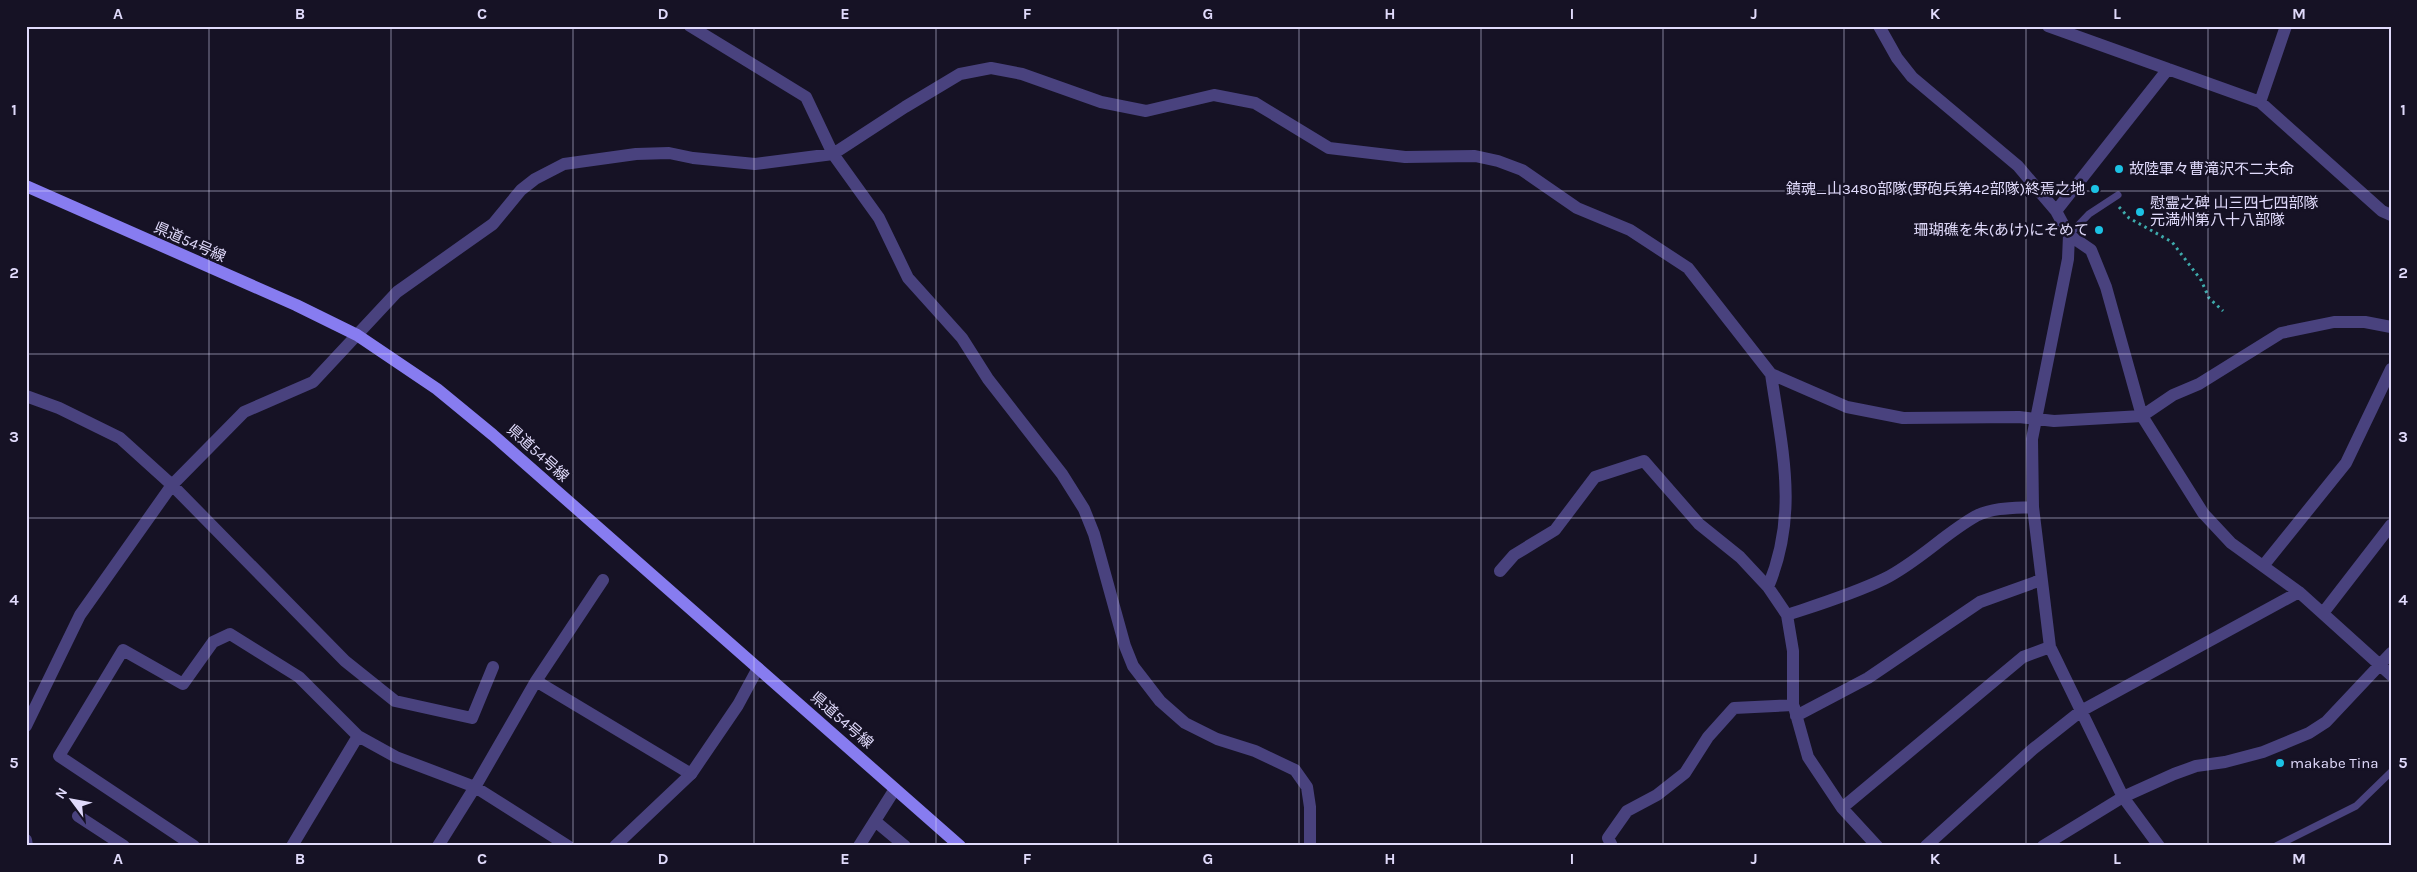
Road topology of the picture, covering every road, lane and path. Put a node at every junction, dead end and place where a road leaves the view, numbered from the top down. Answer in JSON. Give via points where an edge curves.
{"nodes":[{"id":1,"x":690,"y":26,"type":"edge"},
{"id":2,"x":1878,"y":26,"type":"edge"},
{"id":3,"x":2048,"y":26,"type":"edge"},
{"id":4,"x":2286,"y":26,"type":"edge"},
{"id":5,"x":2168,"y":69,"type":"junction"},
{"id":6,"x":2260,"y":102,"type":"junction"},
{"id":7,"x":833,"y":154,"type":"junction"},
{"id":8,"x":26,"y":186,"type":"edge"},
{"id":9,"x":2115,"y":197,"type":"joint"},
{"id":10,"x":2056,"y":211,"type":"junction"},
{"id":11,"x":2391,"y":216,"type":"edge"},
{"id":12,"x":2069,"y":235,"type":"junction"},
{"id":13,"x":2223,"y":311,"type":"dead end"},
{"id":14,"x":2391,"y":327,"type":"edge"},
{"id":15,"x":357,"y":335,"type":"junction"},
{"id":16,"x":2391,"y":369,"type":"edge"},
{"id":17,"x":1771,"y":374,"type":"junction"},
{"id":18,"x":26,"y":396,"type":"edge"},
{"id":19,"x":2142,"y":416,"type":"junction"},
{"id":20,"x":2037,"y":420,"type":"junction"},
{"id":21,"x":172,"y":485,"type":"junction"},
{"id":22,"x":2033,"y":507,"type":"junction"},
{"id":23,"x":2391,"y":525,"type":"edge"},
{"id":24,"x":2263,"y":566,"type":"junction"},
{"id":25,"x":1500,"y":571,"type":"dead end"},
{"id":26,"x":603,"y":580,"type":"dead end"},
{"id":27,"x":2041,"y":580,"type":"junction"},
{"id":28,"x":1768,"y":587,"type":"junction"},
{"id":29,"x":2299,"y":592,"type":"junction"},
{"id":30,"x":2323,"y":613,"type":"junction"},
{"id":31,"x":1787,"y":615,"type":"junction"},
{"id":32,"x":2050,"y":647,"type":"junction"},
{"id":33,"x":2391,"y":653,"type":"edge"},
{"id":34,"x":2380,"y":666,"type":"junction"},
{"id":35,"x":493,"y":667,"type":"dead end"},
{"id":36,"x":758,"y":668,"type":"junction"},
{"id":37,"x":2391,"y":676,"type":"edge"},
{"id":38,"x":536,"y":681,"type":"junction"},
{"id":39,"x":1795,"y":710,"type":"junction"},
{"id":40,"x":2081,"y":711,"type":"junction"},
{"id":41,"x":26,"y":726,"type":"edge"},
{"id":42,"x":358,"y":736,"type":"junction"},
{"id":43,"x":2391,"y":772,"type":"edge"},
{"id":44,"x":691,"y":774,"type":"junction"},
{"id":45,"x":475,"y":787,"type":"junction"},
{"id":46,"x":895,"y":789,"type":"junction"},
{"id":47,"x":2123,"y":797,"type":"junction"},
{"id":48,"x":1842,"y":808,"type":"junction"},
{"id":49,"x":78,"y":816,"type":"dead end"},
{"id":50,"x":875,"y":821,"type":"junction"},
{"id":51,"x":26,"y":840,"type":"edge"},
{"id":52,"x":27,"y":846,"type":"edge"},
{"id":53,"x":124,"y":846,"type":"edge"},
{"id":54,"x":194,"y":846,"type":"edge"},
{"id":55,"x":292,"y":846,"type":"edge"},
{"id":56,"x":438,"y":846,"type":"edge"},
{"id":57,"x":568,"y":846,"type":"edge"},
{"id":58,"x":615,"y":846,"type":"edge"},
{"id":59,"x":859,"y":846,"type":"edge"},
{"id":60,"x":905,"y":846,"type":"edge"},
{"id":61,"x":960,"y":846,"type":"edge"},
{"id":62,"x":1310,"y":846,"type":"edge"},
{"id":63,"x":1612,"y":846,"type":"edge"},
{"id":64,"x":1877,"y":846,"type":"edge"},
{"id":65,"x":1926,"y":846,"type":"edge"},
{"id":66,"x":2043,"y":846,"type":"edge"},
{"id":67,"x":2158,"y":846,"type":"edge"},
{"id":68,"x":2276,"y":846,"type":"edge"}],
"edges":[{"from":1,"to":7,"type":"street","via":[[806,97]]},
{"from":2,"to":10,"type":"street","via":[[1912,77],[2018,166]]},
{"from":3,"to":5,"type":"street"},
{"from":4,"to":6,"type":"street"},
{"from":5,"to":6,"type":"street"},
{"from":5,"to":10,"type":"street"},
{"from":6,"to":11,"type":"street"},
{"from":7,"to":15,"type":"street","via":[[755,164],[669,153],[636,154],[564,164],[535,179],[521,190],[493,224],[397,292]]},
{"from":7,"to":17,"type":"street","via":[[960,74],[991,68],[1022,74],[1101,102],[1146,111],[1214,95],[1255,104],[1329,148],[1405,157],[1475,156],[1522,170],[1577,208],[1630,230],[1688,268]]},
{"from":7,"to":62,"type":"street","via":[[879,218],[908,278],[962,338],[988,379],[1062,474],[1084,509],[1094,534],[1124,646],[1133,666],[1160,701],[1185,723],[1295,770],[1307,787]]},
{"from":8,"to":15,"type":"main road","name":"県道54号線","via":[[296,304]]},
{"from":9,"to":12,"type":"lane","via":[[2089,214]]},
{"from":9,"to":13,"type":"path","via":[[2129,218],[2172,242],[2201,280],[2209,298]]},
{"from":10,"to":12,"type":"street"},
{"from":12,"to":19,"type":"street","via":[[2091,250],[2096,258]]},
{"from":12,"to":20,"type":"street","via":[[2068,259]]},
{"from":14,"to":19,"type":"street","via":[[2365,322],[2334,322],[2281,333]]},
{"from":15,"to":21,"type":"street","via":[[314,382],[244,412]]},
{"from":15,"to":36,"type":"main road","name":"県道54号線","via":[[493,435]]},
{"from":16,"to":24,"type":"street","via":[[2346,463]]},
{"from":17,"to":20,"type":"street","via":[[1847,407],[1903,418]]},
{"from":17,"to":28,"type":"street","via":[[1787,486],[1786,524]]},
{"from":18,"to":21,"type":"street","via":[[59,408],[120,438]]},
{"from":19,"to":20,"type":"street"},
{"from":19,"to":24,"type":"street","via":[[2203,513],[2231,543]]},
{"from":20,"to":22,"type":"street","via":[[2032,439]]},
{"from":21,"to":35,"type":"street","via":[[345,661],[395,701],[472,718]]},
{"from":21,"to":41,"type":"street","via":[[80,615]]},
{"from":22,"to":27,"type":"street"},
{"from":22,"to":31,"type":"street","via":[[1998,509],[1977,516],[1885,578]]},
{"from":23,"to":30,"type":"street"},
{"from":24,"to":29,"type":"street"},
{"from":25,"to":28,"type":"street","via":[[1514,555],[1555,530],[1595,477],[1644,461],[1699,524],[1740,557]]},
{"from":26,"to":38,"type":"street"},
{"from":27,"to":32,"type":"street"},
{"from":27,"to":39,"type":"street","via":[[1980,602],[1868,678]]},
{"from":28,"to":31,"type":"street"},
{"from":29,"to":30,"type":"street"},
{"from":29,"to":40,"type":"street"},
{"from":30,"to":34,"type":"street"},
{"from":31,"to":39,"type":"street","via":[[1793,651]]},
{"from":32,"to":40,"type":"street"},
{"from":32,"to":48,"type":"street","via":[[2023,657]]},
{"from":33,"to":34,"type":"street"},
{"from":34,"to":37,"type":"street"},
{"from":34,"to":47,"type":"street","via":[[2326,722],[2309,733],[2262,752],[2196,766]]},
{"from":36,"to":44,"type":"street"},
{"from":36,"to":46,"type":"main road","name":"県道54号線"},
{"from":38,"to":44,"type":"street"},
{"from":38,"to":45,"type":"street"},
{"from":39,"to":48,"type":"street","via":[[1808,757]]},
{"from":39,"to":63,"type":"street","via":[[1734,708],[1708,737],[1685,773],[1657,795],[1627,811],[1608,838]]},
{"from":40,"to":47,"type":"street"},
{"from":40,"to":65,"type":"street","via":[[2033,749]]},
{"from":42,"to":45,"type":"street","via":[[396,756]]},
{"from":42,"to":54,"type":"street","via":[[300,677],[230,634],[213,642],[183,684],[123,650],[59,756]]},
{"from":42,"to":55,"type":"street"},
{"from":43,"to":68,"type":"lane","via":[[2356,806]]},
{"from":44,"to":58,"type":"street"},
{"from":45,"to":56,"type":"street"},
{"from":45,"to":57,"type":"street"},
{"from":46,"to":50,"type":"street"},
{"from":46,"to":61,"type":"main road","name":"県道54号線"},
{"from":47,"to":66,"type":"street"},
{"from":47,"to":67,"type":"street"},
{"from":48,"to":64,"type":"street"},
{"from":49,"to":53,"type":"street"},
{"from":50,"to":59,"type":"street"},
{"from":50,"to":60,"type":"street"},
{"from":51,"to":52,"type":"street"}]}
